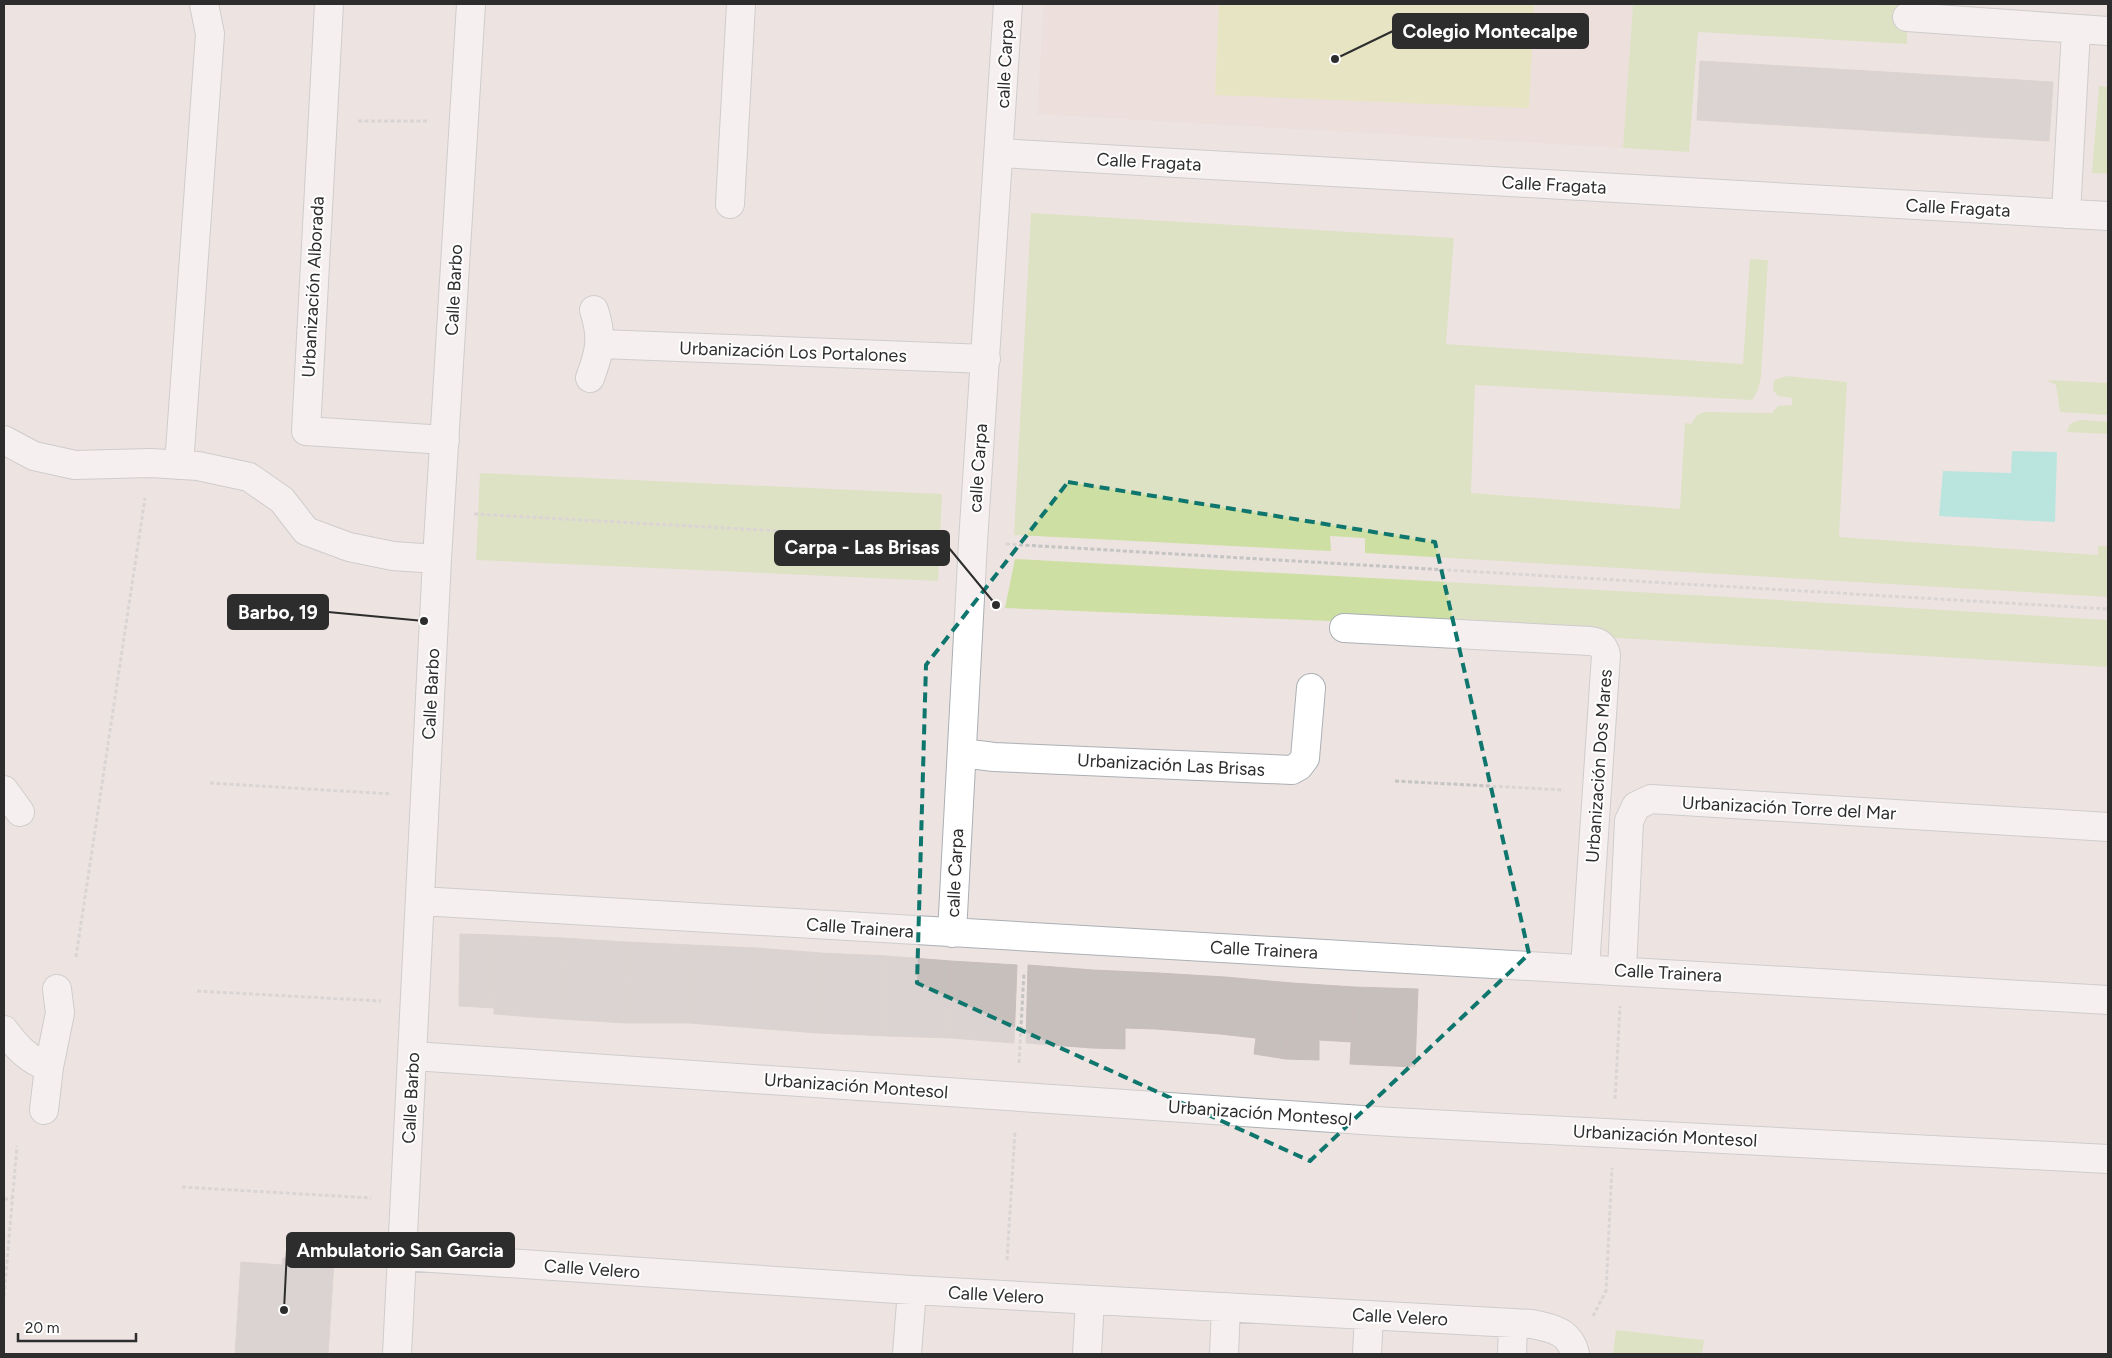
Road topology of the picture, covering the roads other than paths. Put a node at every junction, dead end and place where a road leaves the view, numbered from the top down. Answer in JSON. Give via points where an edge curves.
{"nodes":[{"id":1,"x":204,"y":4,"type":"edge"},
{"id":2,"x":329,"y":4,"type":"edge"},
{"id":3,"x":470,"y":4,"type":"edge"},
{"id":4,"x":741,"y":4,"type":"edge"},
{"id":5,"x":1008,"y":4,"type":"edge"},
{"id":6,"x":1907,"y":17,"type":"dead end"},
{"id":7,"x":2076,"y":30,"type":"junction"},
{"id":8,"x":2108,"y":32,"type":"edge"},
{"id":9,"x":999,"y":153,"type":"junction"},
{"id":10,"x":730,"y":204,"type":"dead end"},
{"id":11,"x":2066,"y":214,"type":"junction"},
{"id":12,"x":2108,"y":216,"type":"edge"},
{"id":13,"x":594,"y":310,"type":"dead end"},
{"id":14,"x":601,"y":344,"type":"junction"},
{"id":15,"x":986,"y":359,"type":"junction"},
{"id":16,"x":590,"y":378,"type":"dead end"},
{"id":17,"x":4,"y":440,"type":"edge"},
{"id":18,"x":445,"y":440,"type":"junction"},
{"id":19,"x":179,"y":465,"type":"junction"},
{"id":20,"x":437,"y":559,"type":"junction"},
{"id":21,"x":1344,"y":628,"type":"dead end"},
{"id":22,"x":1311,"y":688,"type":"dead end"},
{"id":23,"x":962,"y":753,"type":"junction"},
{"id":24,"x":4,"y":790,"type":"edge"},
{"id":25,"x":20,"y":812,"type":"dead end"},
{"id":26,"x":2108,"y":827,"type":"edge"},
{"id":27,"x":420,"y":901,"type":"junction"},
{"id":28,"x":952,"y":933,"type":"junction"},
{"id":29,"x":1585,"y":968,"type":"junction"},
{"id":30,"x":1622,"y":970,"type":"junction"},
{"id":31,"x":57,"y":989,"type":"dead end"},
{"id":32,"x":2108,"y":1000,"type":"edge"},
{"id":33,"x":4,"y":1030,"type":"edge"},
{"id":34,"x":413,"y":1056,"type":"junction"},
{"id":35,"x":49,"y":1068,"type":"junction"},
{"id":36,"x":44,"y":1110,"type":"dead end"},
{"id":37,"x":2108,"y":1159,"type":"edge"},
{"id":38,"x":402,"y":1256,"type":"junction"},
{"id":39,"x":912,"y":1290,"type":"junction"},
{"id":40,"x":1090,"y":1300,"type":"junction"},
{"id":41,"x":1226,"y":1307,"type":"junction"},
{"id":42,"x":1369,"y":1315,"type":"junction"},
{"id":43,"x":1513,"y":1323,"type":"junction"},
{"id":44,"x":397,"y":1354,"type":"edge"},
{"id":45,"x":907,"y":1354,"type":"edge"},
{"id":46,"x":1087,"y":1354,"type":"edge"},
{"id":47,"x":1224,"y":1354,"type":"edge"},
{"id":48,"x":1367,"y":1354,"type":"edge"},
{"id":49,"x":1512,"y":1354,"type":"edge"},
{"id":50,"x":1574,"y":1354,"type":"edge"}],
"edges":[{"from":1,"to":19,"type":"street","via":[[210,34]]},
{"from":2,"to":18,"type":"street","name":"Urbanización Alborada","via":[[306,431]]},
{"from":3,"to":18,"type":"street","name":"Calle Barbo"},
{"from":4,"to":10,"type":"street"},
{"from":5,"to":9,"type":"street","name":"calle Carpa"},
{"from":6,"to":7,"type":"street"},
{"from":7,"to":8,"type":"street"},
{"from":7,"to":11,"type":"street"},
{"from":9,"to":11,"type":"street","name":"Calle Fragata"},
{"from":9,"to":15,"type":"street","name":"calle Carpa"},
{"from":11,"to":12,"type":"street","name":"Calle Fragata"},
{"from":13,"to":14,"type":"street"},
{"from":14,"to":15,"type":"street","name":"Urbanización Los Portalones"},
{"from":14,"to":16,"type":"street"},
{"from":15,"to":23,"type":"street","name":"calle Carpa"},
{"from":17,"to":19,"type":"street","via":[[34,456],[75,465]]},
{"from":18,"to":20,"type":"street","name":"Calle Barbo"},
{"from":19,"to":20,"type":"street","via":[[249,477],[282,500],[306,531],[348,547],[393,556]]},
{"from":20,"to":27,"type":"street","name":"Calle Barbo"},
{"from":21,"to":29,"type":"street","name":"Urbanización Dos Mares","via":[[1599,643],[1606,655]]},
{"from":22,"to":23,"type":"street","name":"Urbanización Las Brisas","via":[[1306,758],[1292,770]]},
{"from":23,"to":28,"type":"street","name":"calle Carpa"},
{"from":24,"to":25,"type":"street"},
{"from":26,"to":30,"type":"street","name":"Urbanización Torre del Mar","via":[[1651,799],[1636,806],[1628,821]]},
{"from":27,"to":28,"type":"street","name":"Calle Trainera"},
{"from":27,"to":34,"type":"street","name":"Calle Barbo"},
{"from":28,"to":29,"type":"street","name":"Calle Trainera"},
{"from":29,"to":30,"type":"street","name":"Calle Trainera"},
{"from":30,"to":32,"type":"street","name":"Calle Trainera"},
{"from":31,"to":35,"type":"street","via":[[60,1013]]},
{"from":33,"to":35,"type":"street","via":[[34,1062]]},
{"from":34,"to":37,"type":"street","name":"Urbanización Montesol","via":[[1401,1122]]},
{"from":34,"to":38,"type":"street","name":"Calle Barbo"},
{"from":35,"to":36,"type":"street"},
{"from":38,"to":39,"type":"street","name":"Calle Velero"},
{"from":38,"to":44,"type":"street","name":"Calle Barbo"},
{"from":39,"to":40,"type":"street","name":"Calle Velero"},
{"from":39,"to":45,"type":"street"},
{"from":40,"to":41,"type":"street","name":"Calle Velero"},
{"from":40,"to":46,"type":"street"},
{"from":41,"to":42,"type":"street","name":"Calle Velero"},
{"from":41,"to":47,"type":"street"},
{"from":42,"to":43,"type":"street","name":"Calle Velero"},
{"from":42,"to":48,"type":"street"},
{"from":43,"to":49,"type":"street"},
{"from":43,"to":50,"type":"street","name":"Calle Velero","via":[[1555,1328],[1567,1336]]}]}
